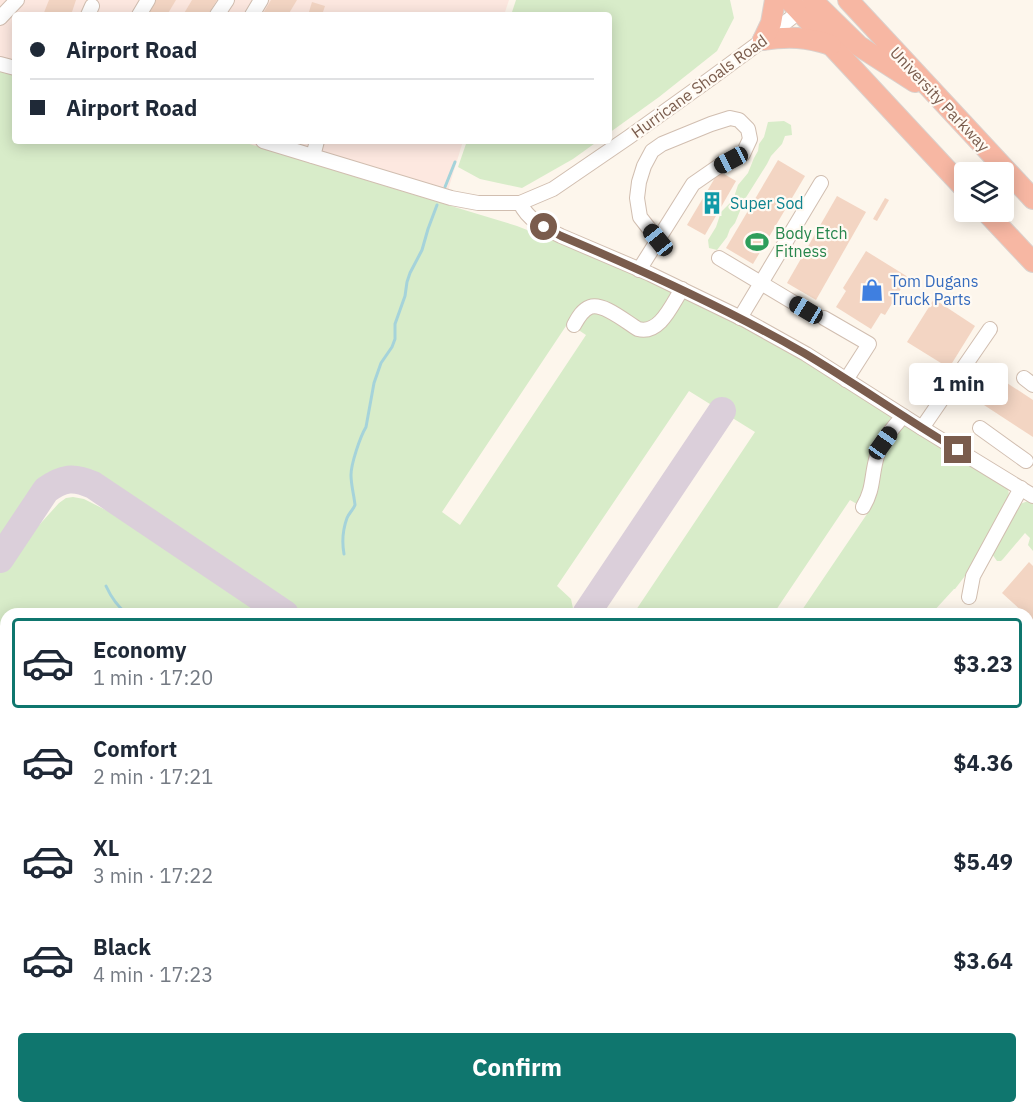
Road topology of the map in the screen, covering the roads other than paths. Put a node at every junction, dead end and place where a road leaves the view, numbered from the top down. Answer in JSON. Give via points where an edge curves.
{"nodes":[{"id":1,"x":17,"y":0,"type":"edge"},
{"id":2,"x":775,"y":0,"type":"edge"},
{"id":3,"x":848,"y":0,"type":"edge"},
{"id":4,"x":868,"y":0,"type":"edge"},
{"id":5,"x":804,"y":3,"type":"edge"},
{"id":6,"x":0,"y":18,"type":"edge"},
{"id":7,"x":875,"y":30,"type":"junction"},
{"id":8,"x":764,"y":40,"type":"junction"},
{"id":9,"x":831,"y":45,"type":"junction"},
{"id":10,"x":937,"y":96,"type":"junction"},
{"id":11,"x":273,"y":144,"type":"edge"},
{"id":12,"x":316,"y":144,"type":"edge"},
{"id":13,"x":313,"y":156,"type":"junction"},
{"id":14,"x":954,"y":177,"type":"edge"},
{"id":15,"x":821,"y":183,"type":"dead end"},
{"id":16,"x":1033,"y":199,"type":"edge"},
{"id":17,"x":520,"y":203,"type":"junction"},
{"id":18,"x":995,"y":222,"type":"edge"},
{"id":19,"x":658,"y":240,"type":"junction"},
{"id":20,"x":720,"y":258,"type":"dead end"},
{"id":21,"x":1033,"y":262,"type":"edge"},
{"id":22,"x":639,"y":270,"type":"junction"},
{"id":23,"x":761,"y":283,"type":"junction"},
{"id":24,"x":682,"y":289,"type":"junction"},
{"id":25,"x":806,"y":310,"type":"dead end"},
{"id":26,"x":740,"y":318,"type":"junction"},
{"id":27,"x":824,"y":318,"type":"dead end"},
{"id":28,"x":574,"y":325,"type":"dead end"},
{"id":29,"x":990,"y":329,"type":"dead end"},
{"id":30,"x":846,"y":380,"type":"junction"},
{"id":31,"x":903,"y":416,"type":"junction"},
{"id":32,"x":922,"y":428,"type":"junction"},
{"id":33,"x":980,"y":428,"type":"dead end"},
{"id":34,"x":1029,"y":459,"type":"edge"},
{"id":35,"x":1022,"y":489,"type":"edge"},
{"id":36,"x":863,"y":507,"type":"dead end"},
{"id":37,"x":969,"y":597,"type":"dead end"}],
"edges":[{"from":1,"to":6,"type":"street"},
{"from":2,"to":8,"type":"highway"},
{"from":3,"to":7,"type":"highway","name":"University Parkway"},
{"from":4,"to":7,"type":"highway"},
{"from":5,"to":8,"type":"street","name":"Hurricane Shoals Road"},
{"from":5,"to":9,"type":"highway"},
{"from":5,"to":10,"type":"highway","via":[[860,46]]},
{"from":7,"to":10,"type":"highway","name":"University Parkway"},
{"from":8,"to":9,"type":"highway","via":[[794,37]]},
{"from":8,"to":17,"type":"street","name":"Hurricane Shoals Road","via":[[584,169],[553,189]]},
{"from":9,"to":14,"type":"highway"},
{"from":10,"to":16,"type":"highway","name":"University Parkway"},
{"from":11,"to":13,"type":"street"},
{"from":12,"to":13,"type":"street"},
{"from":13,"to":17,"type":"street","via":[[451,198],[478,203]]},
{"from":15,"to":23,"type":"street"},
{"from":17,"to":22,"type":"street","via":[[529,217],[544,227]]},
{"from":18,"to":21,"type":"highway"},
{"from":19,"to":19,"type":"street","via":[[693,184],[743,154],[750,139],[748,129],[739,120],[730,118],[711,124],[652,151],[644,166],[637,198],[640,217]]},
{"from":19,"to":22,"type":"street"},
{"from":20,"to":23,"type":"street"},
{"from":22,"to":24,"type":"street"},
{"from":23,"to":25,"type":"street"},
{"from":23,"to":26,"type":"street"},
{"from":24,"to":26,"type":"street"},
{"from":24,"to":28,"type":"street","via":[[665,316],[651,329],[638,329],[603,307],[593,306],[584,310]]},
{"from":26,"to":30,"type":"street"},
{"from":27,"to":30,"type":"street","via":[[869,344]]},
{"from":29,"to":32,"type":"street"},
{"from":30,"to":31,"type":"street"},
{"from":31,"to":32,"type":"street"},
{"from":31,"to":36,"type":"street","via":[[878,453],[871,493]]},
{"from":32,"to":35,"type":"street"},
{"from":33,"to":34,"type":"street"},
{"from":34,"to":35,"type":"street"},
{"from":35,"to":37,"type":"street","via":[[973,576]]}]}
